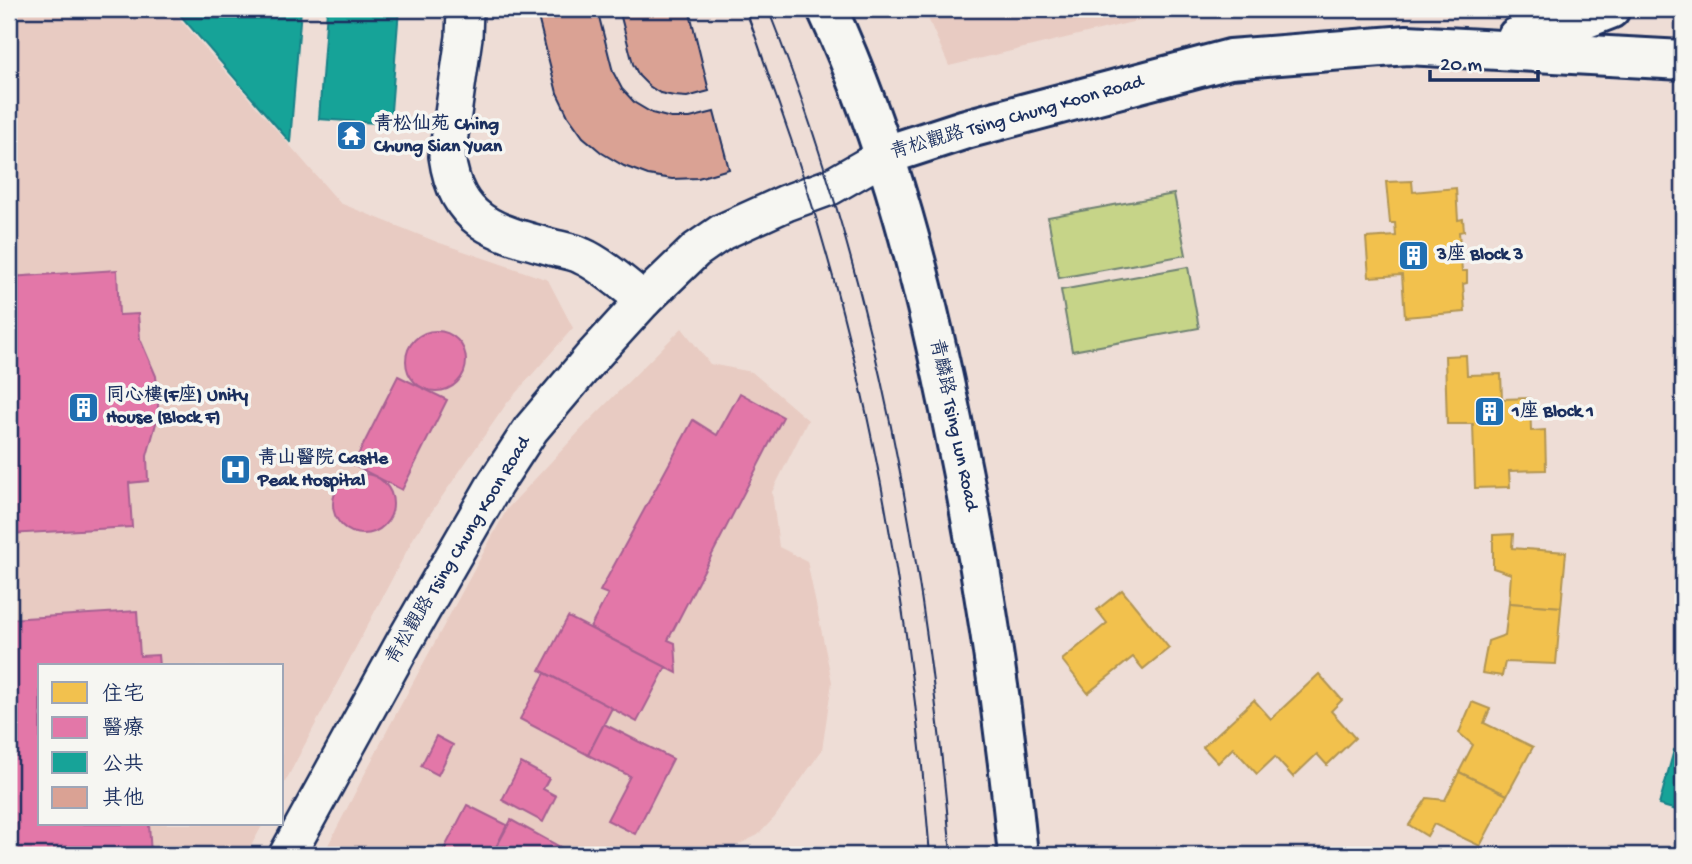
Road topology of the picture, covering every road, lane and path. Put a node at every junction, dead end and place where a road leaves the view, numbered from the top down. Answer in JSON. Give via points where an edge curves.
{"nodes":[{"id":1,"x":465,"y":9,"type":"edge"},
{"id":2,"x":827,"y":9,"type":"edge"},
{"id":3,"x":1610,"y":9,"type":"edge"},
{"id":4,"x":1463,"y":48,"type":"junction"},
{"id":5,"x":1683,"y":60,"type":"edge"},
{"id":6,"x":886,"y":155,"type":"junction"},
{"id":7,"x":644,"y":300,"type":"junction"},
{"id":8,"x":287,"y":855,"type":"edge"},
{"id":9,"x":1018,"y":855,"type":"edge"}],
"edges":[{"from":1,"to":7,"type":"street","via":[[447,156],[456,192],[478,221],[494,231],[583,256]]},
{"from":2,"to":6,"type":"street","name":"青麟路 Tsing Lun Road"},
{"from":3,"to":4,"type":"street","name":"青松觀路 Tsing Chung Koon Road","via":[[1566,26]]},
{"from":4,"to":5,"type":"street","name":"青松觀路 Tsing Chung Koon Road"},
{"from":4,"to":6,"type":"street","name":"青松觀路 Tsing Chung Koon Road","via":[[1407,46],[1230,59],[966,129]]},
{"from":6,"to":7,"type":"street","name":"青松觀路 Tsing Chung Koon Road","via":[[830,187],[722,232],[696,250]]},
{"from":6,"to":9,"type":"street","name":"青麟路 Tsing Lun Road","via":[[936,339],[974,527]]},
{"from":7,"to":8,"type":"street","name":"青松觀路 Tsing Chung Koon Road","via":[[531,429],[495,484]]}]}
